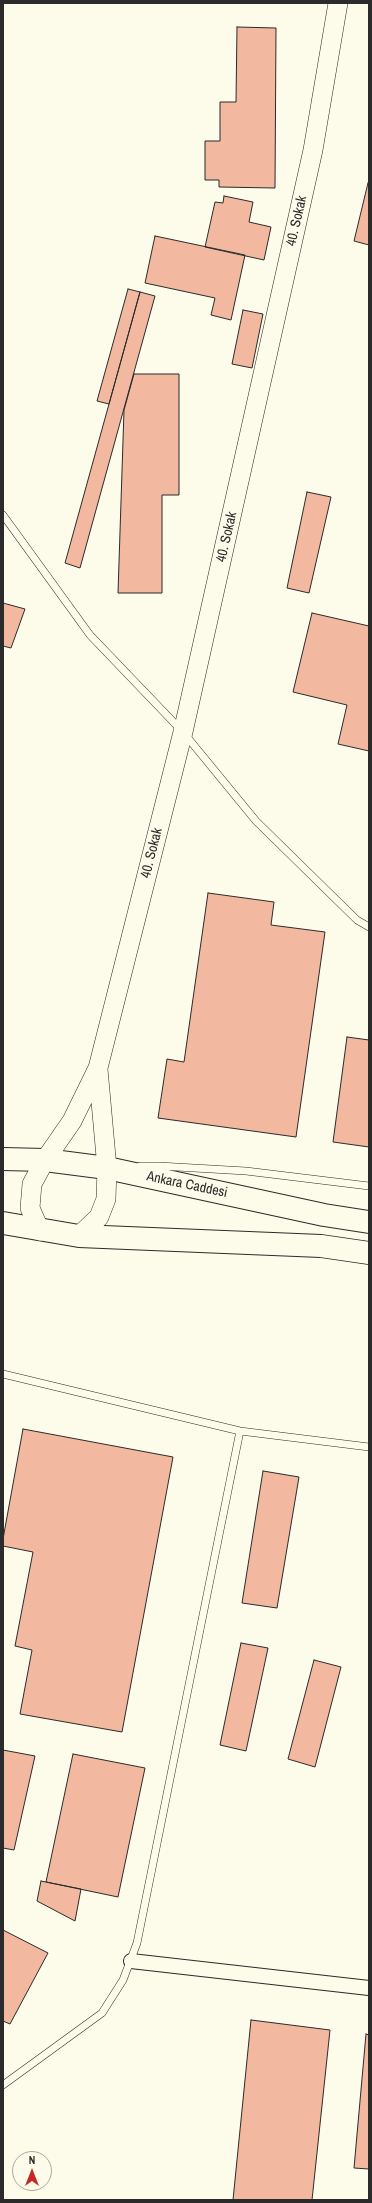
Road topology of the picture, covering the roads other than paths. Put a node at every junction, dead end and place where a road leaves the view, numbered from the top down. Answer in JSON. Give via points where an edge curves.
{"nodes":[{"id":1,"x":338,"y":3,"type":"edge"},
{"id":2,"x":3,"y":515,"type":"edge"},
{"id":3,"x":183,"y":732,"type":"junction"},
{"id":4,"x":369,"y":927,"type":"edge"},
{"id":5,"x":98,"y":1068,"type":"junction"},
{"id":6,"x":3,"y":1159,"type":"edge"},
{"id":7,"x":45,"y":1160,"type":"junction"},
{"id":8,"x":107,"y":1168,"type":"junction"},
{"id":9,"x":369,"y":1186,"type":"edge"},
{"id":10,"x":369,"y":1222,"type":"edge"},
{"id":11,"x":3,"y":1223,"type":"edge"},
{"id":12,"x":40,"y":1231,"type":"junction"},
{"id":13,"x":79,"y":1236,"type":"junction"},
{"id":14,"x":369,"y":1253,"type":"edge"},
{"id":15,"x":3,"y":1374,"type":"edge"},
{"id":16,"x":240,"y":1431,"type":"junction"},
{"id":17,"x":369,"y":1447,"type":"edge"},
{"id":18,"x":131,"y":1961,"type":"junction"},
{"id":19,"x":369,"y":1988,"type":"edge"},
{"id":20,"x":3,"y":2085,"type":"edge"}],
"edges":[{"from":1,"to":3,"type":"street","name":"40. Sokak","via":[[313,150]]},
{"from":2,"to":3,"type":"lane","via":[[90,635]]},
{"from":3,"to":4,"type":"lane","via":[[256,821],[357,920]]},
{"from":3,"to":5,"type":"street","name":"40. Sokak"},
{"from":5,"to":7,"type":"street","via":[[72,1121]]},
{"from":5,"to":8,"type":"street"},
{"from":6,"to":7,"type":"highway","name":"Ankara Caddesi"},
{"from":7,"to":8,"type":"highway","name":"Ankara Caddesi"},
{"from":7,"to":12,"type":"street","via":[[32,1184],[30,1208]]},
{"from":8,"to":9,"type":"lane","via":[[159,1166],[246,1171]]},
{"from":8,"to":10,"type":"highway","name":"Ankara Caddesi","via":[[324,1215]]},
{"from":8,"to":13,"type":"street","via":[[106,1199],[99,1217]]},
{"from":11,"to":12,"type":"highway"},
{"from":12,"to":13,"type":"highway"},
{"from":13,"to":14,"type":"highway","via":[[321,1246]]},
{"from":15,"to":16,"type":"lane"},
{"from":16,"to":17,"type":"lane"},
{"from":16,"to":18,"type":"lane","via":[[137,1943]]},
{"from":18,"to":19,"type":"street"},
{"from":18,"to":20,"type":"lane","via":[[123,1980],[102,2012]]}]}
